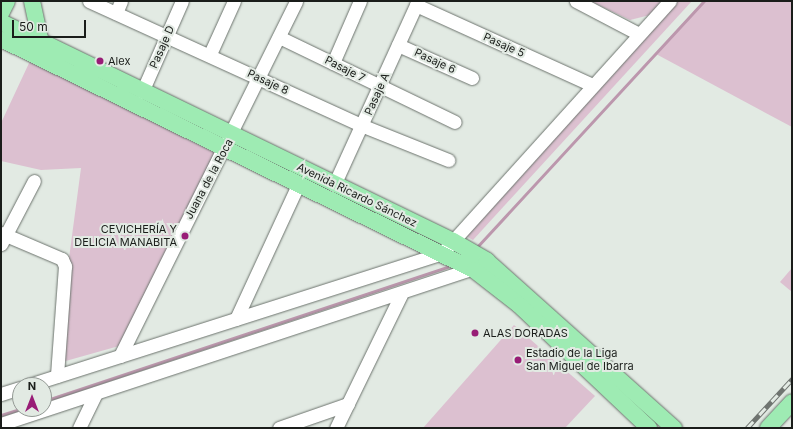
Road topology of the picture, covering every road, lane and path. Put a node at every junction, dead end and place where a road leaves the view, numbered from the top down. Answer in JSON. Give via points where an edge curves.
{"nodes":[{"id":1,"x":7,"y":1,"type":"edge"},
{"id":2,"x":32,"y":1,"type":"edge"},
{"id":3,"x":89,"y":1,"type":"edge"},
{"id":4,"x":121,"y":1,"type":"edge"},
{"id":5,"x":182,"y":1,"type":"edge"},
{"id":6,"x":234,"y":1,"type":"edge"},
{"id":7,"x":296,"y":1,"type":"edge"},
{"id":8,"x":360,"y":1,"type":"edge"},
{"id":9,"x":576,"y":1,"type":"edge"},
{"id":10,"x":670,"y":1,"type":"edge"},
{"id":11,"x":417,"y":3,"type":"edge"},
{"id":12,"x":1,"y":13,"type":"edge"},
{"id":13,"x":116,"y":13,"type":"junction"},
{"id":14,"x":1,"y":22,"type":"edge"},
{"id":15,"x":640,"y":34,"type":"junction"},
{"id":16,"x":167,"y":35,"type":"junction"},
{"id":17,"x":279,"y":37,"type":"junction"},
{"id":18,"x":1,"y":39,"type":"edge"},
{"id":19,"x":40,"y":40,"type":"junction"},
{"id":20,"x":398,"y":45,"type":"junction"},
{"id":21,"x":210,"y":54,"type":"junction"},
{"id":22,"x":333,"y":63,"type":"junction"},
{"id":23,"x":260,"y":78,"type":"junction"},
{"id":24,"x":472,"y":78,"type":"dead end"},
{"id":25,"x":592,"y":85,"type":"junction"},
{"id":26,"x":380,"y":87,"type":"junction"},
{"id":27,"x":142,"y":92,"type":"junction"},
{"id":28,"x":455,"y":122,"type":"dead end"},
{"id":29,"x":363,"y":126,"type":"junction"},
{"id":30,"x":233,"y":134,"type":"junction"},
{"id":31,"x":223,"y":148,"type":"junction"},
{"id":32,"x":448,"y":160,"type":"dead end"},
{"id":33,"x":34,"y":181,"type":"dead end"},
{"id":34,"x":298,"y":185,"type":"junction"},
{"id":35,"x":334,"y":185,"type":"junction"},
{"id":36,"x":2,"y":237,"type":"edge"},
{"id":37,"x":448,"y":247,"type":"junction"},
{"id":38,"x":487,"y":261,"type":"junction"},
{"id":39,"x":474,"y":270,"type":"junction"},
{"id":40,"x":401,"y":295,"type":"junction"},
{"id":41,"x":236,"y":319,"type":"junction"},
{"id":42,"x":120,"y":356,"type":"junction"},
{"id":43,"x":57,"y":376,"type":"junction"},
{"id":44,"x":52,"y":378,"type":"edge"},
{"id":45,"x":12,"y":391,"type":"edge"},
{"id":46,"x":96,"y":393,"type":"junction"},
{"id":47,"x":1,"y":394,"type":"edge"},
{"id":48,"x":792,"y":402,"type":"edge"},
{"id":49,"x":348,"y":404,"type":"junction"},
{"id":50,"x":1,"y":424,"type":"edge"},
{"id":51,"x":79,"y":428,"type":"edge"},
{"id":52,"x":279,"y":428,"type":"edge"},
{"id":53,"x":336,"y":428,"type":"edge"},
{"id":54,"x":649,"y":428,"type":"edge"},
{"id":55,"x":674,"y":428,"type":"edge"},
{"id":56,"x":768,"y":428,"type":"edge"}],
"edges":[{"from":1,"to":12,"type":"main road"},
{"from":2,"to":19,"type":"main road"},
{"from":3,"to":13,"type":"street","name":"Pasaje 8"},
{"from":4,"to":13,"type":"street"},
{"from":5,"to":16,"type":"street","name":"Pasaje D"},
{"from":6,"to":21,"type":"street"},
{"from":7,"to":17,"type":"street","name":"Juana de la Roca"},
{"from":8,"to":22,"type":"street"},
{"from":9,"to":15,"type":"street"},
{"from":10,"to":15,"type":"street"},
{"from":11,"to":20,"type":"street","name":"Pasaje A"},
{"from":11,"to":25,"type":"street","name":"Pasaje 5"},
{"from":13,"to":16,"type":"street","name":"Pasaje 8"},
{"from":14,"to":19,"type":"main road","name":"Avenida Ricardo Sánchez"},
{"from":15,"to":25,"type":"street"},
{"from":16,"to":21,"type":"street","name":"Pasaje 8"},
{"from":16,"to":27,"type":"street","name":"Pasaje D"},
{"from":17,"to":22,"type":"street","name":"Pasaje 7"},
{"from":17,"to":23,"type":"street","name":"Juana de la Roca"},
{"from":18,"to":31,"type":"main road","name":"Avenida Ricardo Sánchez"},
{"from":19,"to":27,"type":"main road","name":"Avenida Ricardo Sánchez"},
{"from":20,"to":24,"type":"street","name":"Pasaje 6"},
{"from":20,"to":26,"type":"street","name":"Pasaje A"},
{"from":21,"to":23,"type":"street","name":"Pasaje 8"},
{"from":22,"to":26,"type":"street","name":"Pasaje 7"},
{"from":23,"to":29,"type":"street","name":"Pasaje 8"},
{"from":23,"to":30,"type":"street","name":"Juana de la Roca"},
{"from":25,"to":37,"type":"street"},
{"from":26,"to":28,"type":"street","name":"Pasaje 7"},
{"from":26,"to":29,"type":"street","name":"Pasaje A"},
{"from":27,"to":30,"type":"main road","name":"Avenida Ricardo Sánchez"},
{"from":29,"to":32,"type":"street","name":"Pasaje 8"},
{"from":29,"to":35,"type":"street","name":"Pasaje A"},
{"from":30,"to":31,"type":"street","name":"Juana de la Roca"},
{"from":30,"to":35,"type":"main road","name":"Avenida Ricardo Sánchez"},
{"from":31,"to":34,"type":"main road","name":"Avenida Ricardo Sánchez"},
{"from":31,"to":42,"type":"street","name":"Juana de la Roca"},
{"from":33,"to":36,"type":"street"},
{"from":34,"to":37,"type":"main road","name":"Avenida Ricardo Sánchez"},
{"from":34,"to":41,"type":"street"},
{"from":35,"to":37,"type":"main road","name":"Avenida Ricardo Sánchez"},
{"from":36,"to":43,"type":"street","via":[[62,259],[64,266]]},
{"from":37,"to":38,"type":"main road","name":"Avenida Ricardo Sánchez"},
{"from":37,"to":39,"type":"main road","name":"Avenida Ricardo Sánchez"},
{"from":37,"to":41,"type":"street"},
{"from":38,"to":39,"type":"street"},
{"from":38,"to":55,"type":"main road","name":"Avenida Ricardo Sánchez"},
{"from":39,"to":40,"type":"street"},
{"from":39,"to":54,"type":"main road","name":"Avenida Ricardo Sánchez","via":[[519,305]]},
{"from":40,"to":46,"type":"street"},
{"from":40,"to":49,"type":"street"},
{"from":41,"to":42,"type":"street"},
{"from":42,"to":43,"type":"street"},
{"from":43,"to":44,"type":"street"},
{"from":45,"to":47,"type":"street"},
{"from":46,"to":50,"type":"street"},
{"from":46,"to":51,"type":"street"},
{"from":48,"to":56,"type":"main road"},
{"from":49,"to":52,"type":"street"},
{"from":49,"to":53,"type":"street"}]}
